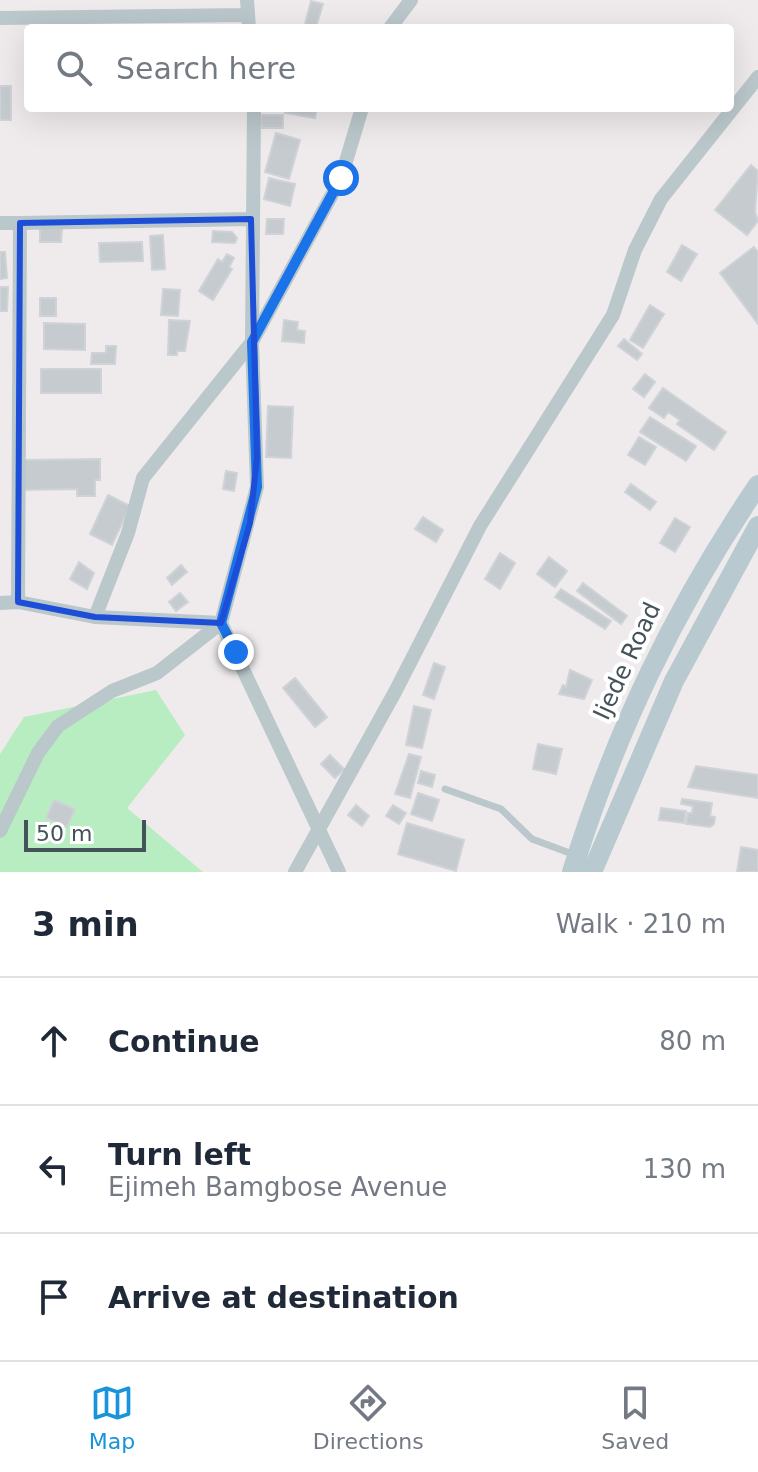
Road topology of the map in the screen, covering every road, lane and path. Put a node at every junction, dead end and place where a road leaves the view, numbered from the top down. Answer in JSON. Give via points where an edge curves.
{"nodes":[{"id":1,"x":411,"y":0,"type":"edge"},
{"id":2,"x":248,"y":14,"type":"edge"},
{"id":3,"x":0,"y":18,"type":"edge"},
{"id":4,"x":393,"y":24,"type":"edge"},
{"id":5,"x":758,"y":77,"type":"edge"},
{"id":6,"x":734,"y":107,"type":"edge"},
{"id":7,"x":254,"y":112,"type":"edge"},
{"id":8,"x":361,"y":112,"type":"edge"},
{"id":9,"x":730,"y":112,"type":"edge"},
{"id":10,"x":251,"y":219,"type":"junction"},
{"id":11,"x":0,"y":223,"type":"edge"},
{"id":12,"x":20,"y":223,"type":"junction"},
{"id":13,"x":252,"y":342,"type":"junction"},
{"id":14,"x":758,"y":485,"type":"edge"},
{"id":15,"x":758,"y":526,"type":"edge"},
{"id":16,"x":18,"y":602,"type":"junction"},
{"id":17,"x":0,"y":603,"type":"edge"},
{"id":18,"x":95,"y":617,"type":"junction"},
{"id":19,"x":221,"y":623,"type":"junction"},
{"id":20,"x":445,"y":789,"type":"dead end"},
{"id":21,"x":316,"y":829,"type":"junction"},
{"id":22,"x":0,"y":831,"type":"edge"},
{"id":23,"x":574,"y":864,"type":"edge"},
{"id":24,"x":295,"y":872,"type":"edge"},
{"id":25,"x":339,"y":872,"type":"edge"},
{"id":26,"x":592,"y":872,"type":"edge"}],
"edges":[{"from":1,"to":4,"type":"street"},
{"from":2,"to":3,"type":"street"},
{"from":5,"to":6,"type":"street"},
{"from":7,"to":10,"type":"street"},
{"from":8,"to":13,"type":"street","via":[[341,178]]},
{"from":9,"to":21,"type":"street","via":[[661,199],[635,250],[613,315],[480,526],[395,692]]},
{"from":10,"to":12,"type":"street"},
{"from":10,"to":13,"type":"street"},
{"from":11,"to":12,"type":"street"},
{"from":12,"to":16,"type":"street"},
{"from":13,"to":18,"type":"street","via":[[143,478]]},
{"from":13,"to":19,"type":"street","via":[[257,487]]},
{"from":14,"to":23,"type":"main road","name":"Ijede Road","via":[[678,611],[628,716]]},
{"from":15,"to":26,"type":"main road","via":[[674,681]]},
{"from":16,"to":17,"type":"street"},
{"from":16,"to":18,"type":"street"},
{"from":18,"to":19,"type":"street"},
{"from":19,"to":21,"type":"street"},
{"from":19,"to":22,"type":"street","via":[[157,673],[112,691],[58,726],[38,753]]},
{"from":20,"to":23,"type":"lane","via":[[501,809],[532,839]]},
{"from":21,"to":24,"type":"street"},
{"from":21,"to":25,"type":"street"}]}
